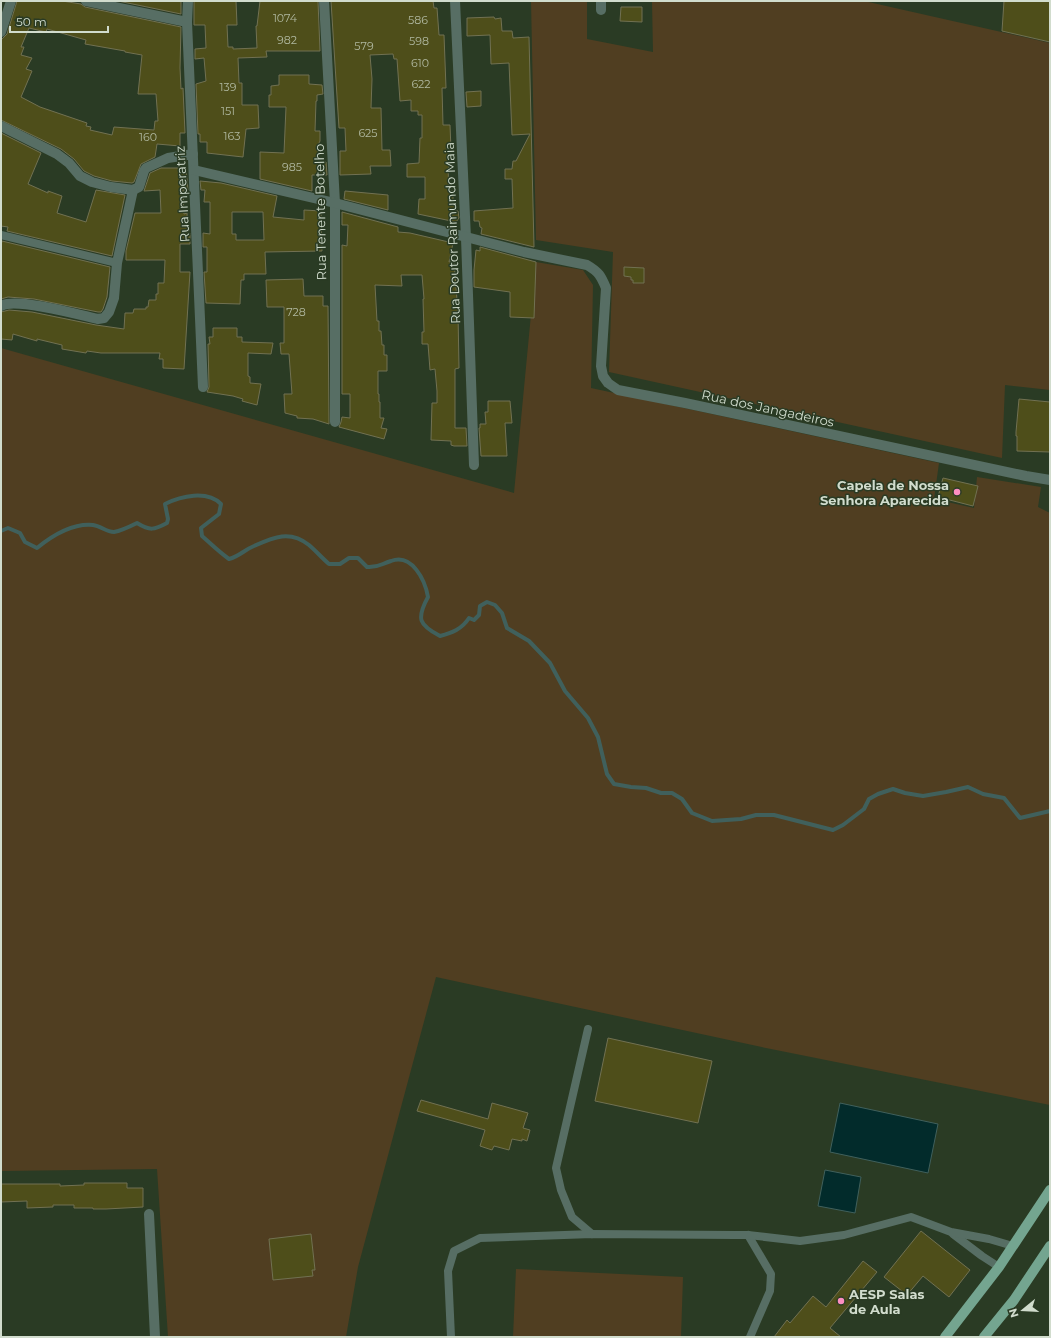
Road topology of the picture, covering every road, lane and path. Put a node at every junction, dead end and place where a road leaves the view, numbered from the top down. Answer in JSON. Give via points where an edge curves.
{"nodes":[{"id":1,"x":11,"y":1,"type":"edge"},
{"id":2,"x":86,"y":1,"type":"edge"},
{"id":3,"x":188,"y":1,"type":"edge"},
{"id":4,"x":324,"y":1,"type":"edge"},
{"id":5,"x":455,"y":1,"type":"edge"},
{"id":6,"x":187,"y":22,"type":"junction"},
{"id":7,"x":1,"y":32,"type":"edge"},
{"id":8,"x":1,"y":126,"type":"edge"},
{"id":9,"x":192,"y":154,"type":"junction"},
{"id":10,"x":194,"y":170,"type":"junction"},
{"id":11,"x":133,"y":190,"type":"junction"},
{"id":12,"x":335,"y":203,"type":"junction"},
{"id":13,"x":1,"y":235,"type":"edge"},
{"id":14,"x":466,"y":238,"type":"junction"},
{"id":15,"x":117,"y":263,"type":"junction"},
{"id":16,"x":1,"y":306,"type":"edge"},
{"id":17,"x":203,"y":387,"type":"dead end"},
{"id":18,"x":335,"y":422,"type":"dead end"},
{"id":19,"x":474,"y":465,"type":"dead end"},
{"id":20,"x":1050,"y":480,"type":"edge"},
{"id":21,"x":588,"y":1029,"type":"dead end"},
{"id":22,"x":1050,"y":1190,"type":"edge"},
{"id":23,"x":149,"y":1214,"type":"dead end"},
{"id":24,"x":951,"y":1232,"type":"junction"},
{"id":25,"x":592,"y":1234,"type":"junction"},
{"id":26,"x":748,"y":1235,"type":"junction"},
{"id":27,"x":1013,"y":1246,"type":"junction"},
{"id":28,"x":1050,"y":1246,"type":"edge"},
{"id":29,"x":1000,"y":1267,"type":"junction"},
{"id":30,"x":155,"y":1337,"type":"edge"},
{"id":31,"x":451,"y":1337,"type":"edge"},
{"id":32,"x":750,"y":1337,"type":"edge"},
{"id":33,"x":945,"y":1337,"type":"edge"},
{"id":34,"x":984,"y":1337,"type":"edge"}],
"edges":[{"from":1,"to":7,"type":"street"},
{"from":2,"to":6,"type":"street"},
{"from":3,"to":6,"type":"street","name":"Rua Imperatriz"},
{"from":4,"to":12,"type":"street","name":"Rua Tenente Botelho"},
{"from":5,"to":14,"type":"street","name":"Rua Doutor Raimundo Maia"},
{"from":6,"to":9,"type":"street","name":"Rua Imperatriz"},
{"from":8,"to":11,"type":"street","via":[[57,154],[80,176],[92,182]]},
{"from":9,"to":10,"type":"street","name":"Rua Imperatriz"},
{"from":9,"to":11,"type":"street","via":[[168,158],[146,168],[139,187]]},
{"from":10,"to":12,"type":"street"},
{"from":10,"to":17,"type":"street","name":"Rua Imperatriz"},
{"from":11,"to":15,"type":"street"},
{"from":12,"to":14,"type":"street"},
{"from":12,"to":18,"type":"street","name":"Rua Tenente Botelho"},
{"from":13,"to":15,"type":"lane"},
{"from":14,"to":19,"type":"street","name":"Rua Doutor Raimundo Maia"},
{"from":14,"to":20,"type":"street","name":"Rua dos Jangadeiros","via":[[587,265],[596,270],[606,288],[602,371],[608,383],[618,390]]},
{"from":15,"to":16,"type":"street","via":[[114,298],[104,318],[13,303]]},
{"from":21,"to":25,"type":"lane","via":[[556,1168],[561,1190],[572,1217]]},
{"from":22,"to":27,"type":"main road"},
{"from":23,"to":30,"type":"street"},
{"from":24,"to":26,"type":"lane","via":[[911,1217],[844,1235],[800,1241]]},
{"from":24,"to":27,"type":"lane"},
{"from":24,"to":29,"type":"lane"},
{"from":25,"to":26,"type":"lane"},
{"from":25,"to":31,"type":"lane","via":[[480,1238],[454,1251],[448,1270]]},
{"from":26,"to":32,"type":"lane","via":[[771,1274],[770,1291]]},
{"from":27,"to":29,"type":"main road"},
{"from":28,"to":34,"type":"main road","via":[[1014,1300]]},
{"from":29,"to":33,"type":"main road"}]}
